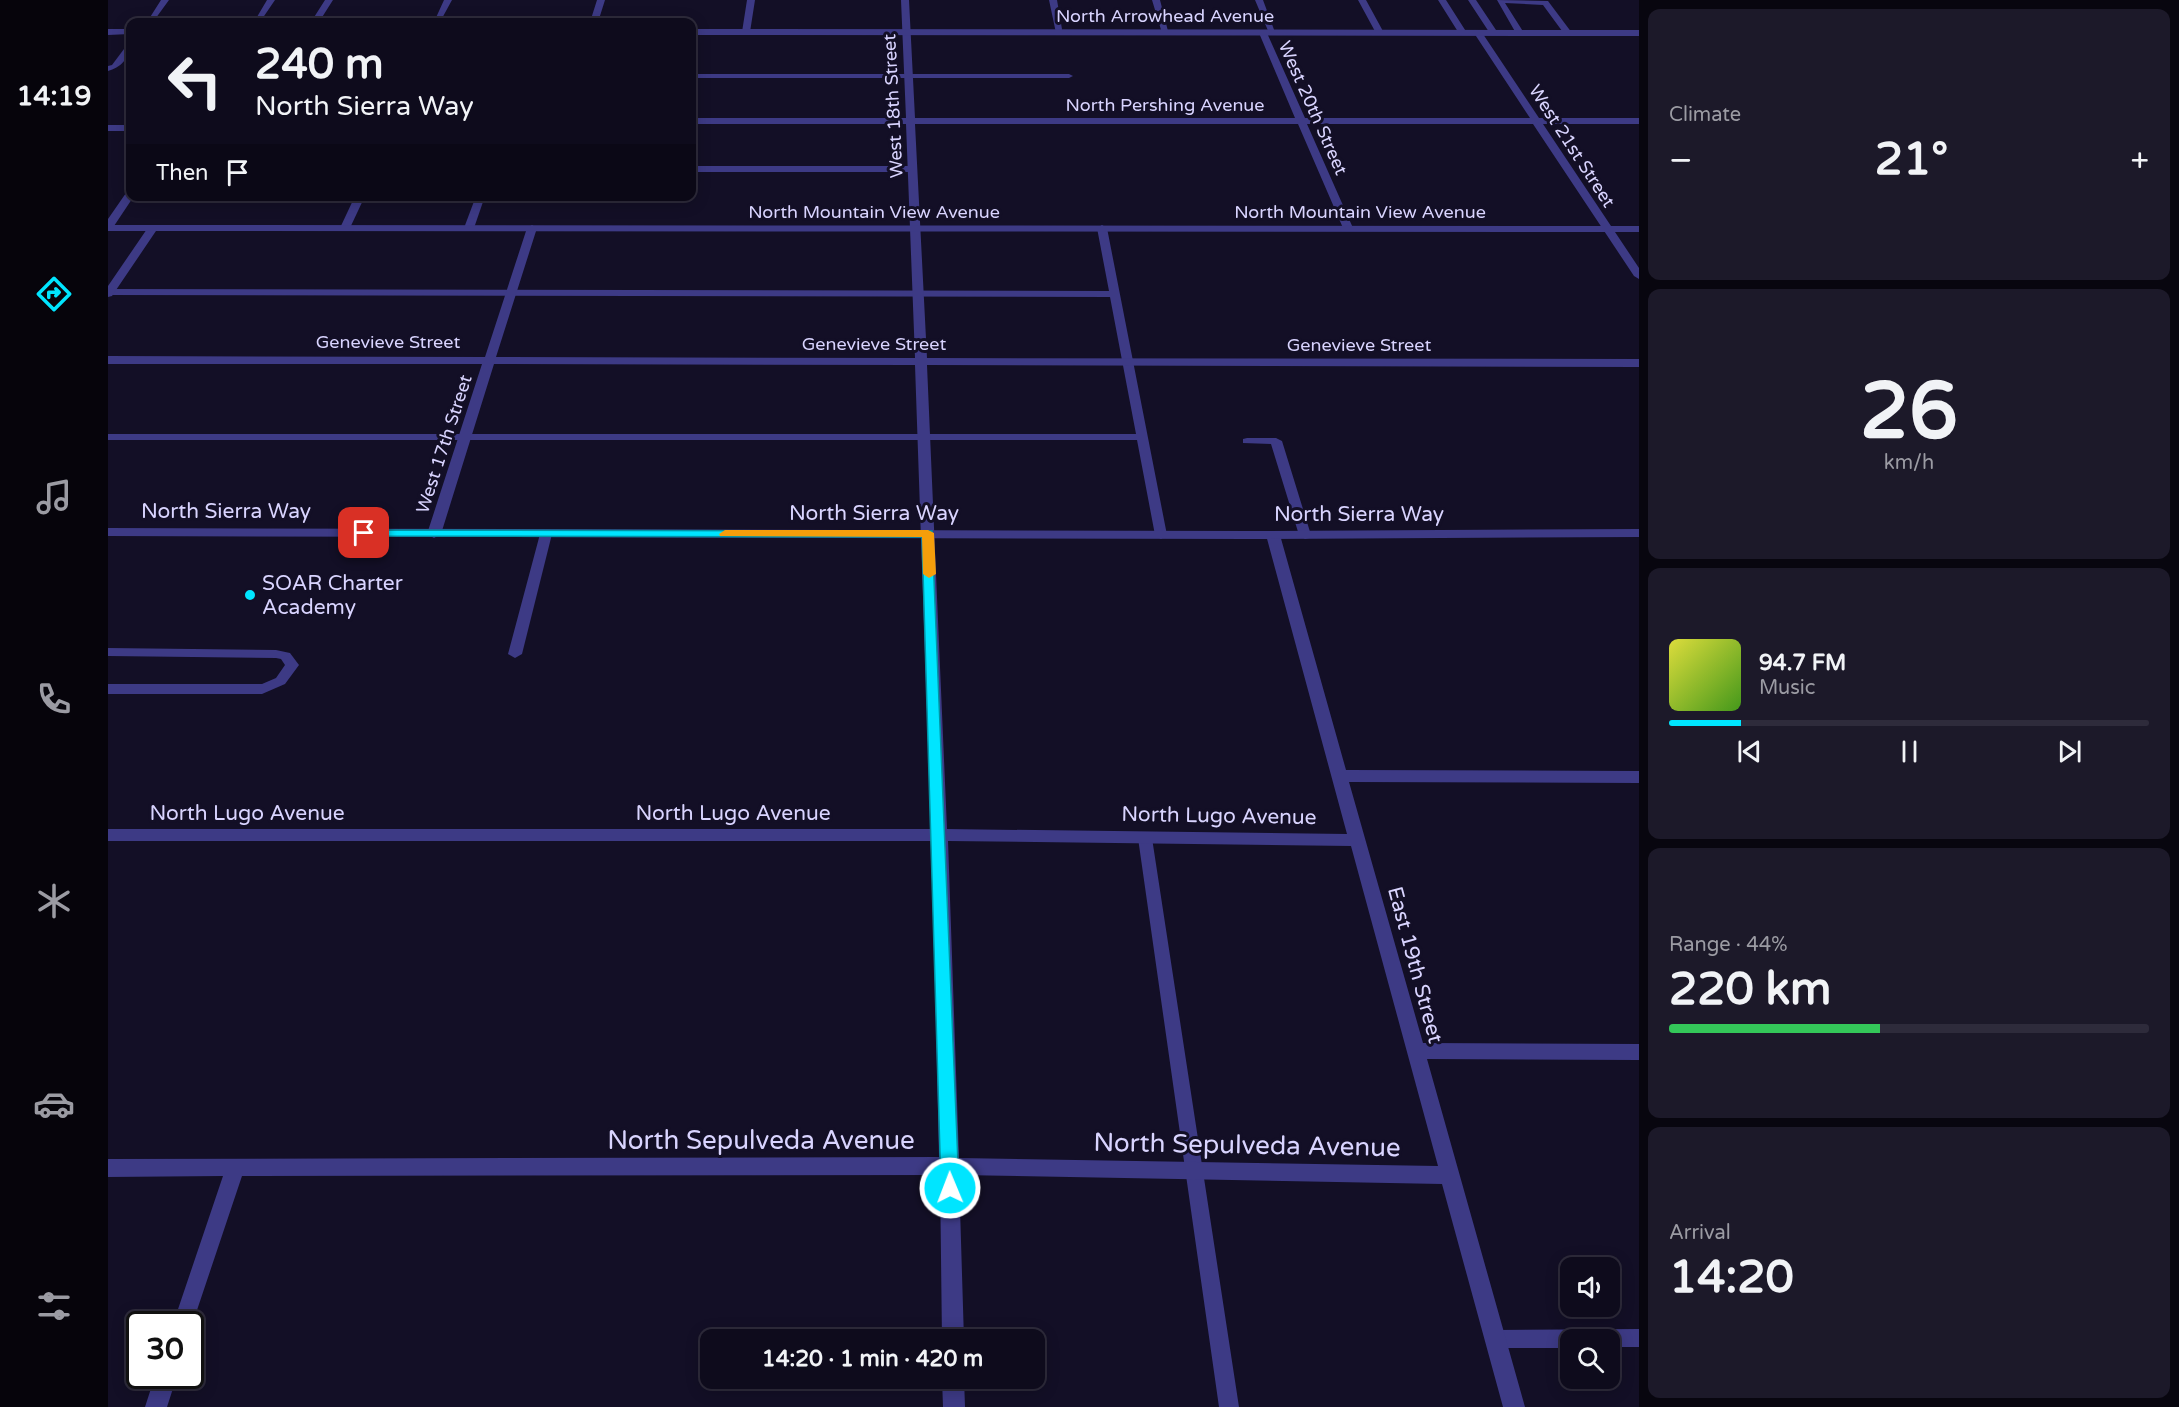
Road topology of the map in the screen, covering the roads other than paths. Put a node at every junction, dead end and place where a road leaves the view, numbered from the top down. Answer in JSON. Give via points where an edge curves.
{"nodes":[{"id":1,"x":165,"y":0,"type":"edge"},
{"id":2,"x":271,"y":0,"type":"edge"},
{"id":3,"x":329,"y":0,"type":"edge"},
{"id":4,"x":448,"y":0,"type":"edge"},
{"id":5,"x":601,"y":0,"type":"edge"},
{"id":6,"x":751,"y":0,"type":"edge"},
{"id":7,"x":905,"y":0,"type":"edge"},
{"id":8,"x":1053,"y":0,"type":"edge"},
{"id":9,"x":1156,"y":0,"type":"edge"},
{"id":10,"x":1259,"y":0,"type":"edge"},
{"id":11,"x":1362,"y":0,"type":"edge"},
{"id":12,"x":1443,"y":0,"type":"edge"},
{"id":13,"x":1472,"y":0,"type":"edge"},
{"id":14,"x":1520,"y":0,"type":"edge"},
{"id":15,"x":153,"y":18,"type":"edge"},
{"id":16,"x":260,"y":18,"type":"edge"},
{"id":17,"x":318,"y":18,"type":"edge"},
{"id":18,"x":439,"y":18,"type":"edge"},
{"id":19,"x":595,"y":18,"type":"edge"},
{"id":20,"x":108,"y":32,"type":"edge"},
{"id":21,"x":126,"y":32,"type":"edge"},
{"id":22,"x":696,"y":32,"type":"edge"},
{"id":23,"x":746,"y":32,"type":"junction"},
{"id":24,"x":906,"y":33,"type":"junction"},
{"id":25,"x":1060,"y":33,"type":"junction"},
{"id":26,"x":1166,"y":33,"type":"junction"},
{"id":27,"x":1268,"y":33,"type":"junction"},
{"id":28,"x":1380,"y":33,"type":"junction"},
{"id":29,"x":1463,"y":33,"type":"junction"},
{"id":30,"x":1478,"y":33,"type":"junction"},
{"id":31,"x":1494,"y":33,"type":"junction"},
{"id":32,"x":1520,"y":33,"type":"junction"},
{"id":33,"x":1568,"y":33,"type":"junction"},
{"id":34,"x":1639,"y":33,"type":"edge"},
{"id":35,"x":126,"y":52,"type":"edge"},
{"id":36,"x":108,"y":69,"type":"edge"},
{"id":37,"x":696,"y":76,"type":"edge"},
{"id":38,"x":908,"y":76,"type":"junction"},
{"id":39,"x":1069,"y":76,"type":"dead end"},
{"id":40,"x":696,"y":121,"type":"edge"},
{"id":41,"x":910,"y":121,"type":"junction"},
{"id":42,"x":1301,"y":121,"type":"junction"},
{"id":43,"x":1536,"y":121,"type":"junction"},
{"id":44,"x":1639,"y":121,"type":"edge"},
{"id":45,"x":108,"y":128,"type":"edge"},
{"id":46,"x":126,"y":128,"type":"edge"},
{"id":47,"x":912,"y":169,"type":"junction"},
{"id":48,"x":696,"y":170,"type":"edge"},
{"id":49,"x":126,"y":201,"type":"edge"},
{"id":50,"x":358,"y":201,"type":"edge"},
{"id":51,"x":479,"y":201,"type":"edge"},
{"id":52,"x":108,"y":227,"type":"edge"},
{"id":53,"x":153,"y":228,"type":"junction"},
{"id":54,"x":345,"y":228,"type":"junction"},
{"id":55,"x":470,"y":228,"type":"junction"},
{"id":56,"x":532,"y":228,"type":"junction"},
{"id":57,"x":915,"y":228,"type":"junction"},
{"id":58,"x":1102,"y":228,"type":"junction"},
{"id":59,"x":1348,"y":228,"type":"junction"},
{"id":60,"x":1607,"y":229,"type":"junction"},
{"id":61,"x":1639,"y":229,"type":"edge"},
{"id":62,"x":1639,"y":276,"type":"edge"},
{"id":63,"x":108,"y":293,"type":"edge"},
{"id":64,"x":511,"y":293,"type":"junction"},
{"id":65,"x":917,"y":294,"type":"junction"},
{"id":66,"x":1114,"y":294,"type":"junction"},
{"id":67,"x":108,"y":360,"type":"edge"},
{"id":68,"x":489,"y":360,"type":"junction"},
{"id":69,"x":920,"y":363,"type":"junction"},
{"id":70,"x":1128,"y":363,"type":"junction"},
{"id":71,"x":1639,"y":363,"type":"edge"},
{"id":72,"x":108,"y":437,"type":"edge"},
{"id":73,"x":1142,"y":437,"type":"junction"},
{"id":74,"x":464,"y":438,"type":"junction"},
{"id":75,"x":924,"y":438,"type":"junction"},
{"id":76,"x":1247,"y":441,"type":"dead end"},
{"id":77,"x":108,"y":532,"type":"edge"},
{"id":78,"x":928,"y":533,"type":"junction"},
{"id":79,"x":1639,"y":533,"type":"edge"},
{"id":80,"x":434,"y":534,"type":"junction"},
{"id":81,"x":546,"y":534,"type":"junction"},
{"id":82,"x":1161,"y":534,"type":"junction"},
{"id":83,"x":1273,"y":535,"type":"junction"},
{"id":84,"x":1305,"y":535,"type":"junction"},
{"id":85,"x":108,"y":652,"type":"edge"},
{"id":86,"x":515,"y":654,"type":"dead end"},
{"id":87,"x":108,"y":689,"type":"edge"},
{"id":88,"x":1340,"y":776,"type":"junction"},
{"id":89,"x":1639,"y":777,"type":"edge"},
{"id":90,"x":108,"y":835,"type":"edge"},
{"id":91,"x":938,"y":835,"type":"junction"},
{"id":92,"x":1145,"y":838,"type":"junction"},
{"id":93,"x":1357,"y":840,"type":"junction"},
{"id":94,"x":1415,"y":1051,"type":"junction"},
{"id":95,"x":1639,"y":1052,"type":"edge"},
{"id":96,"x":950,"y":1166,"type":"junction"},
{"id":97,"x":108,"y":1168,"type":"edge"},
{"id":98,"x":235,"y":1169,"type":"junction"},
{"id":99,"x":1195,"y":1171,"type":"junction"},
{"id":100,"x":1450,"y":1176,"type":"junction"},
{"id":101,"x":187,"y":1311,"type":"edge"},
{"id":102,"x":952,"y":1329,"type":"edge"},
{"id":103,"x":1639,"y":1338,"type":"edge"},
{"id":104,"x":1495,"y":1339,"type":"junction"},
{"id":105,"x":162,"y":1389,"type":"edge"},
{"id":106,"x":953,"y":1389,"type":"edge"},
{"id":107,"x":156,"y":1407,"type":"edge"},
{"id":108,"x":954,"y":1407,"type":"edge"},
{"id":109,"x":1229,"y":1407,"type":"edge"},
{"id":110,"x":1514,"y":1407,"type":"edge"}],
"edges":[{"from":1,"to":15,"type":"lane"},
{"from":2,"to":16,"type":"lane"},
{"from":3,"to":17,"type":"street"},
{"from":4,"to":18,"type":"lane"},
{"from":5,"to":19,"type":"street"},
{"from":6,"to":23,"type":"lane"},
{"from":7,"to":24,"type":"street","name":"West 18th Street"},
{"from":8,"to":25,"type":"lane"},
{"from":9,"to":26,"type":"street"},
{"from":10,"to":27,"type":"lane"},
{"from":11,"to":28,"type":"street"},
{"from":12,"to":29,"type":"lane"},
{"from":13,"to":31,"type":"lane"},
{"from":14,"to":32,"type":"lane","via":[[1500,2]]},
{"from":14,"to":33,"type":"lane","via":[[1545,3]]},
{"from":20,"to":21,"type":"street"},
{"from":22,"to":23,"type":"street","name":"North Arrowhead Avenue"},
{"from":23,"to":24,"type":"street","name":"North Arrowhead Avenue"},
{"from":24,"to":25,"type":"street","name":"North Arrowhead Avenue"},
{"from":24,"to":38,"type":"street","name":"West 18th Street"},
{"from":25,"to":26,"type":"street","name":"North Arrowhead Avenue"},
{"from":26,"to":27,"type":"street","name":"North Arrowhead Avenue"},
{"from":27,"to":28,"type":"street","name":"North Arrowhead Avenue"},
{"from":27,"to":42,"type":"street","name":"West 20th Street"},
{"from":28,"to":29,"type":"street","name":"North Arrowhead Avenue"},
{"from":29,"to":30,"type":"street","name":"North Arrowhead Avenue"},
{"from":30,"to":31,"type":"street","name":"North Arrowhead Avenue"},
{"from":30,"to":43,"type":"street","name":"West 21st Street"},
{"from":31,"to":32,"type":"street","name":"North Arrowhead Avenue"},
{"from":32,"to":33,"type":"street","name":"North Arrowhead Avenue"},
{"from":33,"to":34,"type":"street","name":"North Arrowhead Avenue"},
{"from":35,"to":36,"type":"lane","via":[[115,67]]},
{"from":37,"to":38,"type":"lane"},
{"from":38,"to":39,"type":"lane"},
{"from":38,"to":41,"type":"street","name":"West 18th Street"},
{"from":40,"to":41,"type":"street","name":"North Pershing Avenue"},
{"from":41,"to":42,"type":"street","name":"North Pershing Avenue"},
{"from":41,"to":47,"type":"street","name":"West 18th Street"},
{"from":42,"to":43,"type":"street","name":"North Pershing Avenue"},
{"from":42,"to":59,"type":"street","name":"West 20th Street"},
{"from":43,"to":44,"type":"street","name":"North Pershing Avenue"},
{"from":43,"to":60,"type":"street","name":"West 21st Street"},
{"from":45,"to":46,"type":"street"},
{"from":47,"to":48,"type":"lane"},
{"from":47,"to":57,"type":"street","name":"West 18th Street"},
{"from":49,"to":52,"type":"street"},
{"from":50,"to":54,"type":"street"},
{"from":51,"to":55,"type":"lane"},
{"from":52,"to":53,"type":"street","name":"North Mountain View Avenue"},
{"from":53,"to":54,"type":"street","name":"North Mountain View Avenue"},
{"from":53,"to":63,"type":"street"},
{"from":54,"to":55,"type":"street","name":"North Mountain View Avenue"},
{"from":55,"to":56,"type":"street","name":"North Mountain View Avenue"},
{"from":56,"to":57,"type":"street","name":"North Mountain View Avenue"},
{"from":56,"to":64,"type":"street","name":"West 17th Street"},
{"from":57,"to":58,"type":"street","name":"North Mountain View Avenue"},
{"from":57,"to":65,"type":"street","name":"West 18th Street"},
{"from":58,"to":59,"type":"street","name":"North Mountain View Avenue"},
{"from":58,"to":66,"type":"lane"},
{"from":59,"to":60,"type":"street","name":"North Mountain View Avenue"},
{"from":60,"to":61,"type":"street","name":"North Mountain View Avenue"},
{"from":60,"to":62,"type":"street","name":"West 21st Street"},
{"from":63,"to":64,"type":"lane"},
{"from":64,"to":65,"type":"lane"},
{"from":64,"to":68,"type":"street","name":"West 17th Street"},
{"from":65,"to":66,"type":"lane"},
{"from":65,"to":69,"type":"street","name":"West 18th Street"},
{"from":66,"to":70,"type":"lane"},
{"from":67,"to":68,"type":"street","name":"Genevieve Street"},
{"from":68,"to":69,"type":"street","name":"Genevieve Street"},
{"from":68,"to":74,"type":"street","name":"West 17th Street"},
{"from":69,"to":70,"type":"street","name":"Genevieve Street"},
{"from":69,"to":75,"type":"street","name":"West 18th Street"},
{"from":70,"to":71,"type":"street","name":"Genevieve Street"},
{"from":70,"to":73,"type":"lane"},
{"from":72,"to":74,"type":"lane"},
{"from":73,"to":75,"type":"lane"},
{"from":73,"to":82,"type":"lane"},
{"from":74,"to":75,"type":"lane"},
{"from":74,"to":80,"type":"street","name":"West 17th Street"},
{"from":75,"to":78,"type":"street","name":"West 18th Street"},
{"from":76,"to":84,"type":"lane","via":[[1276,441]]},
{"from":77,"to":80,"type":"street","name":"North Sierra Way"},
{"from":78,"to":81,"type":"street","name":"North Sierra Way"},
{"from":78,"to":82,"type":"street","name":"North Sierra Way"},
{"from":78,"to":91,"type":"street","name":"West 18th Street"},
{"from":79,"to":84,"type":"street","name":"North Sierra Way"},
{"from":80,"to":81,"type":"street","name":"North Sierra Way"},
{"from":81,"to":86,"type":"lane"},
{"from":82,"to":83,"type":"street","name":"North Sierra Way"},
{"from":83,"to":84,"type":"street","name":"North Sierra Way"},
{"from":83,"to":88,"type":"street","name":"East 19th Street"},
{"from":85,"to":87,"type":"lane","via":[[276,654],[285,656],[292,665],[286,678],[262,689]]},
{"from":88,"to":89,"type":"street"},
{"from":88,"to":93,"type":"street","name":"East 19th Street"},
{"from":90,"to":91,"type":"street","name":"North Lugo Avenue"},
{"from":91,"to":92,"type":"street","name":"North Lugo Avenue"},
{"from":91,"to":96,"type":"street","name":"West 18th Street"},
{"from":92,"to":93,"type":"street","name":"North Lugo Avenue"},
{"from":92,"to":99,"type":"lane"},
{"from":93,"to":94,"type":"street","name":"East 19th Street"},
{"from":94,"to":95,"type":"street"},
{"from":94,"to":100,"type":"street","name":"East 19th Street"},
{"from":96,"to":98,"type":"street","name":"North Sepulveda Avenue"},
{"from":96,"to":99,"type":"street","name":"North Sepulveda Avenue"},
{"from":96,"to":102,"type":"street","name":"West 18th Street"},
{"from":97,"to":98,"type":"street","name":"North Sepulveda Avenue"},
{"from":98,"to":101,"type":"street"},
{"from":99,"to":100,"type":"street","name":"North Sepulveda Avenue"},
{"from":99,"to":109,"type":"lane"},
{"from":100,"to":104,"type":"street","name":"East 19th Street"},
{"from":103,"to":104,"type":"lane"},
{"from":104,"to":110,"type":"street","name":"East 19th Street"},
{"from":105,"to":107,"type":"street"},
{"from":106,"to":108,"type":"street"}]}
